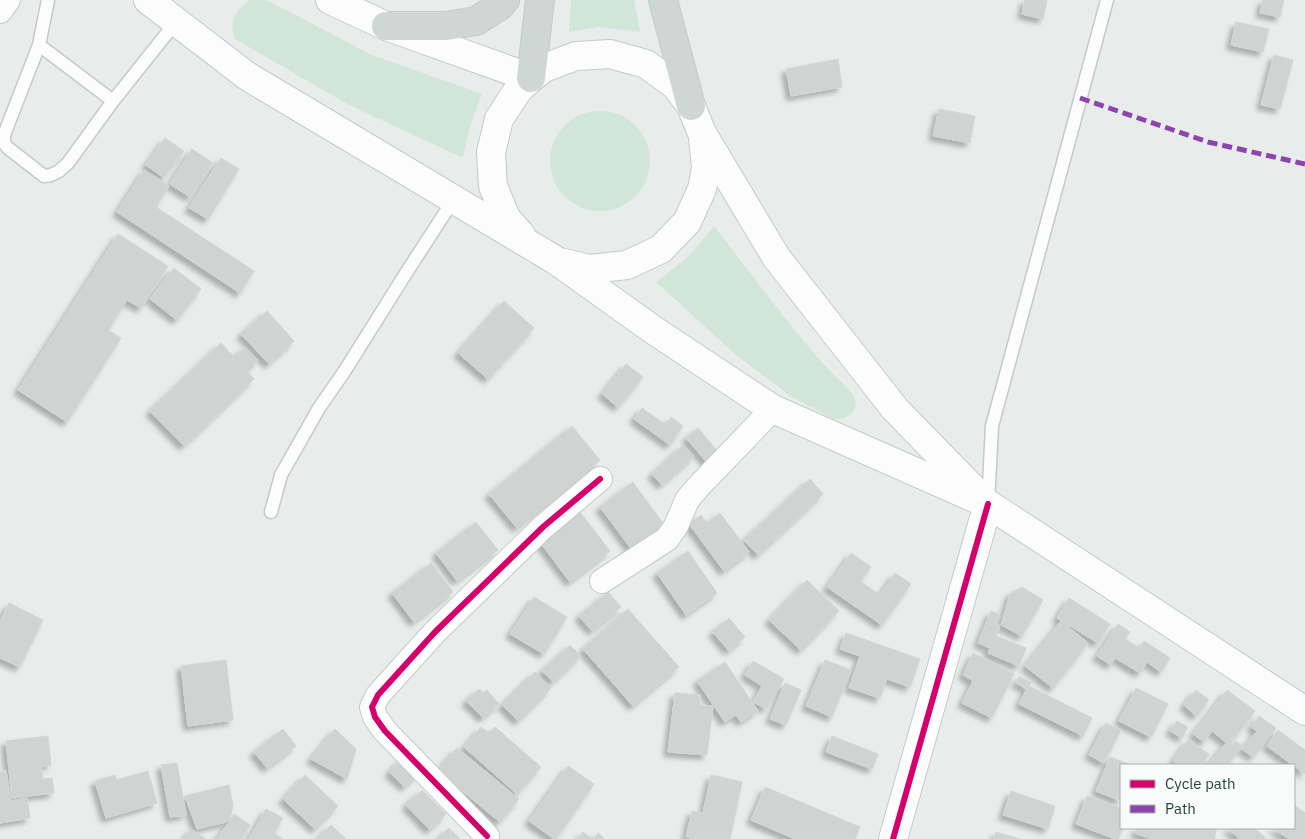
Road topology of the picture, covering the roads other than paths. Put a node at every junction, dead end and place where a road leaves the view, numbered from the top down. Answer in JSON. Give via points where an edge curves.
{"nodes":[{"id":1,"x":8,"y":0,"type":"edge"},
{"id":2,"x":48,"y":0,"type":"edge"},
{"id":3,"x":148,"y":0,"type":"edge"},
{"id":4,"x":330,"y":0,"type":"edge"},
{"id":5,"x":505,"y":0,"type":"edge"},
{"id":6,"x":540,"y":0,"type":"edge"},
{"id":7,"x":663,"y":0,"type":"edge"},
{"id":8,"x":1107,"y":0,"type":"edge"},
{"id":9,"x":0,"y":11,"type":"edge"},
{"id":10,"x":176,"y":22,"type":"junction"},
{"id":11,"x":386,"y":26,"type":"junction"},
{"id":12,"x":38,"y":45,"type":"junction"},
{"id":13,"x":530,"y":78,"type":"junction"},
{"id":14,"x":114,"y":101,"type":"junction"},
{"id":15,"x":691,"y":106,"type":"junction"},
{"id":16,"x":702,"y":133,"type":"junction"},
{"id":17,"x":454,"y":199,"type":"junction"},
{"id":18,"x":528,"y":244,"type":"junction"},
{"id":19,"x":557,"y":261,"type":"junction"},
{"id":20,"x":773,"y":408,"type":"junction"},
{"id":21,"x":600,"y":479,"type":"dead end"},
{"id":22,"x":988,"y":504,"type":"junction"},
{"id":23,"x":271,"y":512,"type":"dead end"},
{"id":24,"x":602,"y":581,"type":"dead end"},
{"id":25,"x":1305,"y":711,"type":"edge"},
{"id":26,"x":488,"y":838,"type":"edge"},
{"id":27,"x":893,"y":839,"type":"edge"}],
"edges":[{"from":1,"to":9,"type":"street"},
{"from":2,"to":12,"type":"lane"},
{"from":3,"to":10,"type":"main road"},
{"from":4,"to":11,"type":"main road"},
{"from":5,"to":11,"type":"main road","via":[[476,21],[446,26]]},
{"from":6,"to":13,"type":"main road"},
{"from":7,"to":15,"type":"main road"},
{"from":8,"to":22,"type":"lane","via":[[992,426]]},
{"from":10,"to":14,"type":"lane"},
{"from":10,"to":17,"type":"main road","via":[[247,76]]},
{"from":11,"to":13,"type":"main road"},
{"from":12,"to":14,"type":"lane"},
{"from":12,"to":14,"type":"lane","via":[[4,135],[4,143],[44,176],[59,171],[68,163]]},
{"from":13,"to":15,"type":"main road","via":[[544,68],[576,56],[610,54],[646,64],[676,86]]},
{"from":13,"to":18,"type":"main road","via":[[518,90],[500,119],[491,152],[493,186],[506,218]]},
{"from":15,"to":16,"type":"main road"},
{"from":16,"to":19,"type":"main road","via":[[706,168],[702,189],[687,222],[661,249],[627,265],[590,269]]},
{"from":16,"to":22,"type":"main road","via":[[776,257],[894,409]]},
{"from":17,"to":18,"type":"main road"},
{"from":17,"to":23,"type":"lane","via":[[319,408],[281,475]]},
{"from":18,"to":19,"type":"main road"},
{"from":19,"to":20,"type":"main road"},
{"from":20,"to":22,"type":"main road"},
{"from":20,"to":24,"type":"street","via":[[687,500],[667,539]]},
{"from":21,"to":26,"type":"street","via":[[543,527],[435,632],[378,695],[372,706],[385,731]]},
{"from":22,"to":25,"type":"main road"},
{"from":22,"to":27,"type":"main road"}]}
